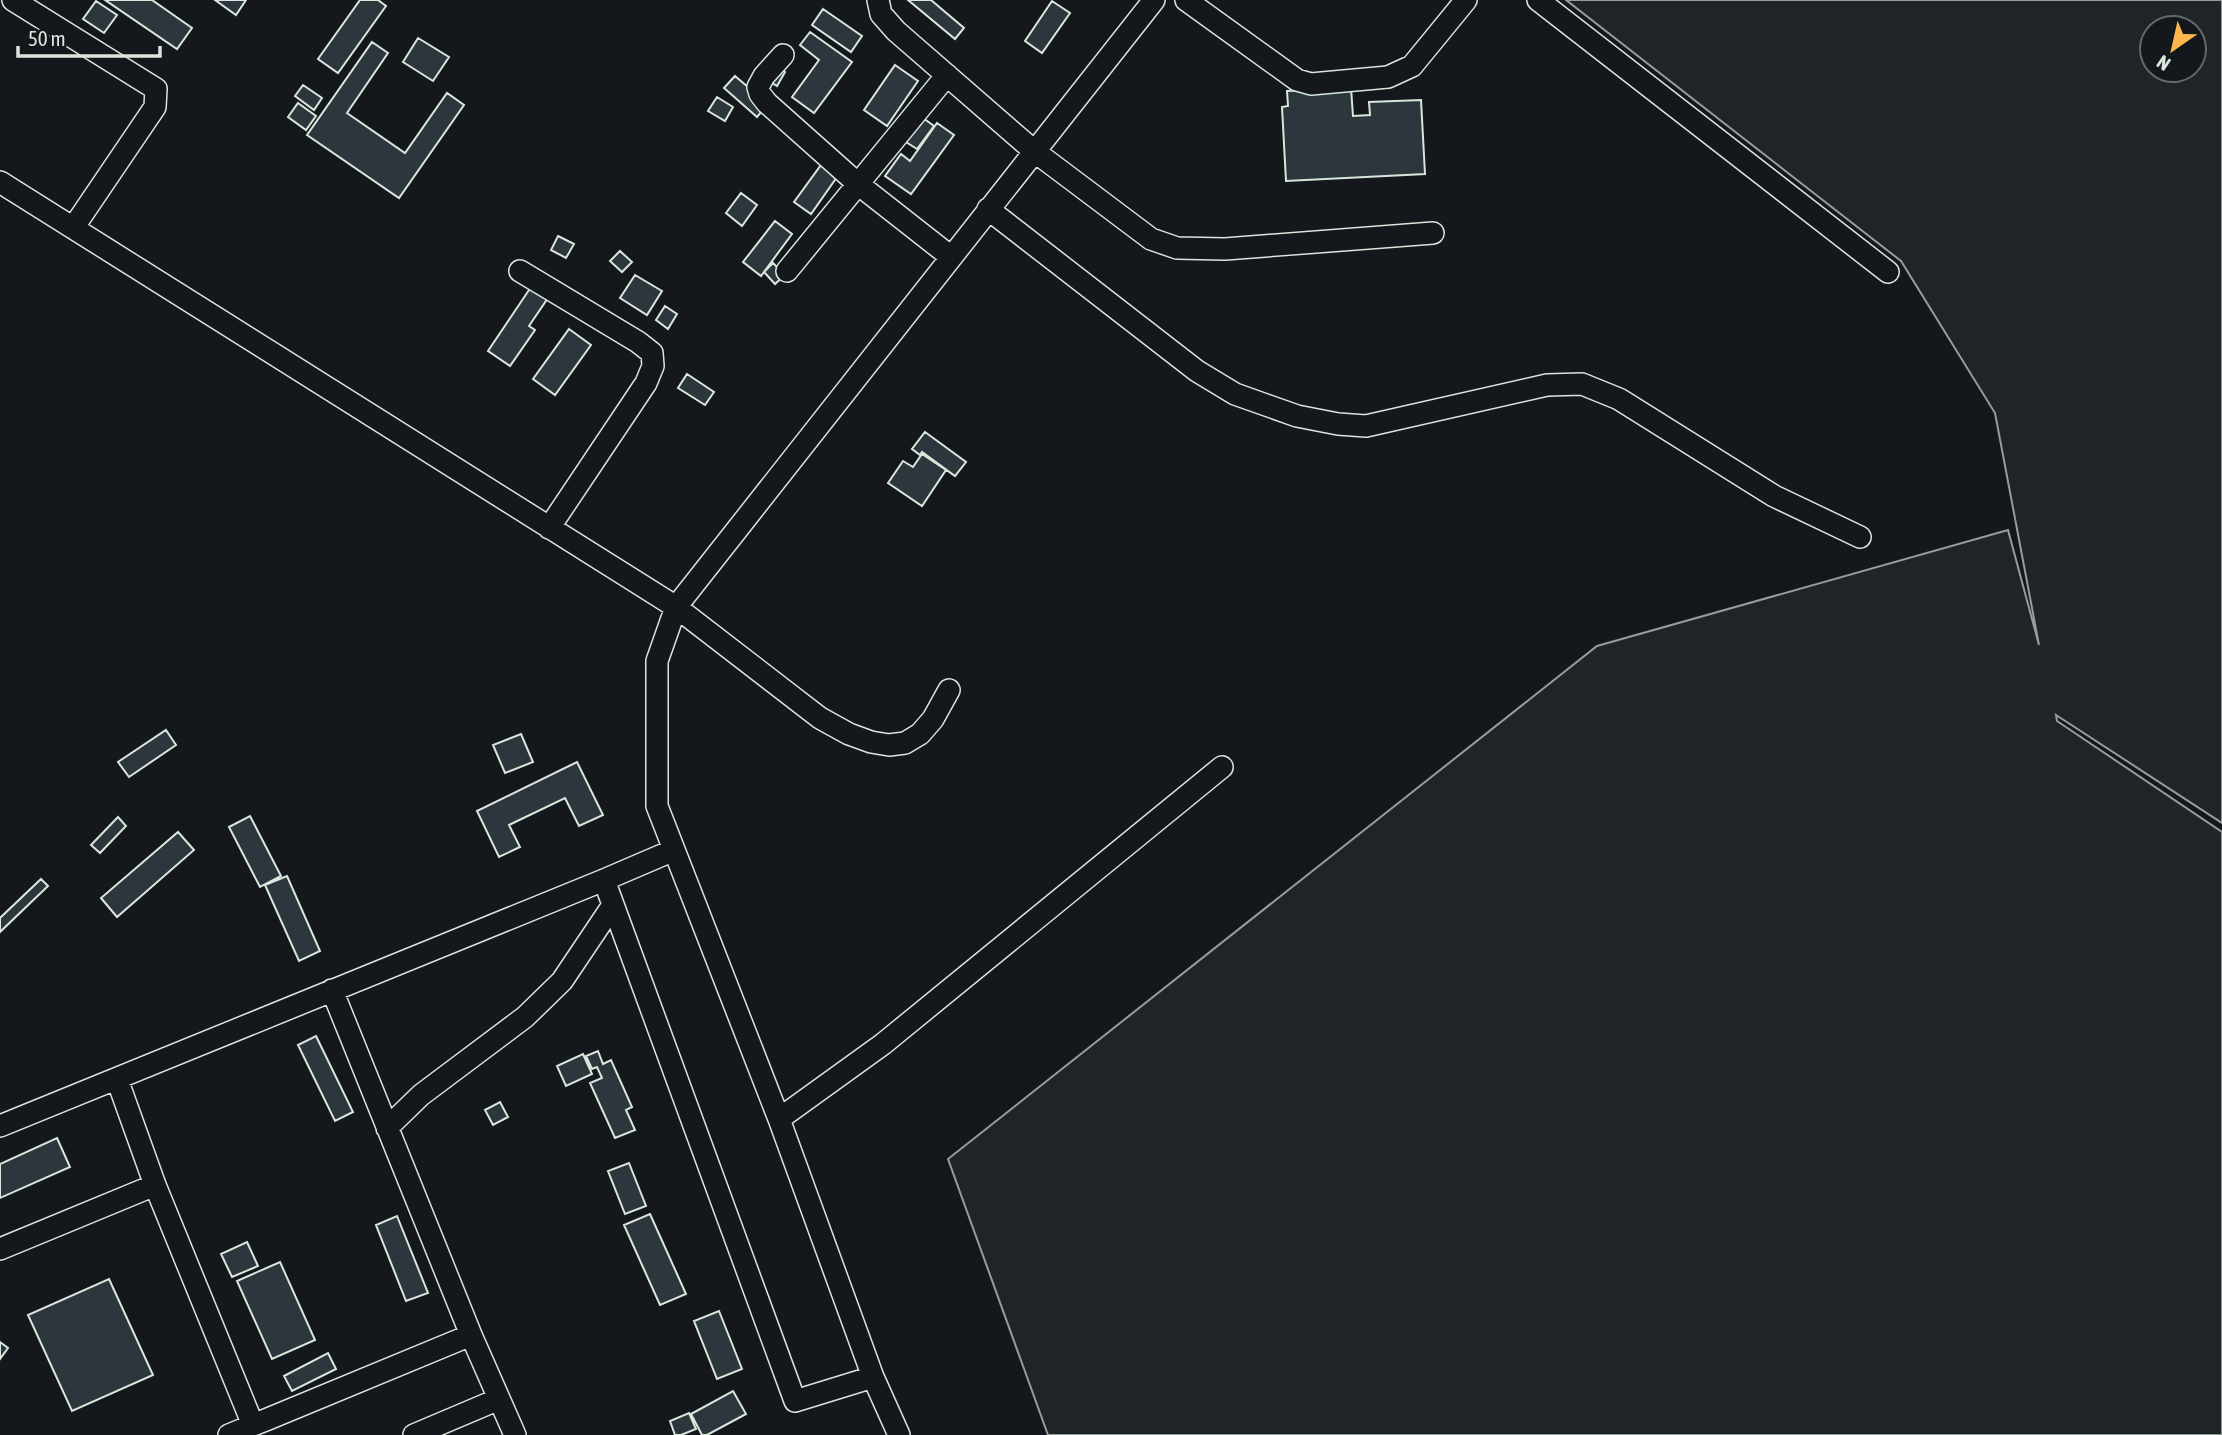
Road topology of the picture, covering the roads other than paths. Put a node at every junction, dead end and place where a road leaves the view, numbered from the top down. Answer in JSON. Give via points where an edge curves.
{"nodes":[{"id":1,"x":13,"y":0,"type":"edge"},
{"id":2,"x":878,"y":0,"type":"edge"},
{"id":3,"x":1154,"y":0,"type":"edge"},
{"id":4,"x":1186,"y":0,"type":"edge"},
{"id":5,"x":1466,"y":0,"type":"edge"},
{"id":6,"x":1538,"y":0,"type":"edge"},
{"id":7,"x":782,"y":55,"type":"dead end"},
{"id":8,"x":947,"y":75,"type":"junction"},
{"id":9,"x":1034,"y":151,"type":"junction"},
{"id":10,"x":0,"y":182,"type":"edge"},
{"id":11,"x":858,"y":184,"type":"junction"},
{"id":12,"x":988,"y":209,"type":"junction"},
{"id":13,"x":73,"y":228,"type":"junction"},
{"id":14,"x":1433,"y":233,"type":"dead end"},
{"id":15,"x":951,"y":257,"type":"junction"},
{"id":16,"x":520,"y":271,"type":"dead end"},
{"id":17,"x":787,"y":271,"type":"dead end"},
{"id":18,"x":1888,"y":272,"type":"dead end"},
{"id":19,"x":549,"y":528,"type":"junction"},
{"id":20,"x":1860,"y":537,"type":"dead end"},
{"id":21,"x":676,"y":607,"type":"junction"},
{"id":22,"x":948,"y":690,"type":"dead end"},
{"id":23,"x":1222,"y":767,"type":"dead end"},
{"id":24,"x":674,"y":850,"type":"junction"},
{"id":25,"x":604,"y":880,"type":"junction"},
{"id":26,"x":613,"y":905,"type":"junction"},
{"id":27,"x":332,"y":990,"type":"junction"},
{"id":28,"x":117,"y":1079,"type":"junction"},
{"id":29,"x":779,"y":1119,"type":"junction"},
{"id":30,"x":0,"y":1126,"type":"edge"},
{"id":31,"x":387,"y":1128,"type":"junction"},
{"id":32,"x":155,"y":1185,"type":"junction"},
{"id":33,"x":0,"y":1249,"type":"edge"},
{"id":34,"x":471,"y":1335,"type":"junction"},
{"id":35,"x":873,"y":1377,"type":"junction"},
{"id":36,"x":499,"y":1399,"type":"junction"},
{"id":37,"x":265,"y":1426,"type":"edge"},
{"id":38,"x":229,"y":1435,"type":"edge"},
{"id":39,"x":414,"y":1435,"type":"edge"},
{"id":40,"x":514,"y":1435,"type":"edge"},
{"id":41,"x":899,"y":1435,"type":"edge"}],
"edges":[{"from":1,"to":13,"type":"street","via":[[156,89],[155,107]]},
{"from":2,"to":8,"type":"street","via":[[881,14],[896,31]]},
{"from":3,"to":9,"type":"street"},
{"from":4,"to":5,"type":"street","via":[[1297,80],[1311,84],[1388,77],[1412,66]]},
{"from":6,"to":18,"type":"street"},
{"from":7,"to":11,"type":"street","via":[[758,86],[760,94]]},
{"from":8,"to":9,"type":"street"},
{"from":8,"to":11,"type":"street"},
{"from":9,"to":12,"type":"street"},
{"from":9,"to":14,"type":"street","via":[[1151,239],[1177,248]]},
{"from":10,"to":13,"type":"street"},
{"from":11,"to":15,"type":"street"},
{"from":11,"to":17,"type":"street"},
{"from":12,"to":15,"type":"street"},
{"from":12,"to":20,"type":"street","via":[[1196,372],[1236,394],[1297,416],[1366,426],[1547,385],[1582,384],[1619,400],[1774,496]]},
{"from":13,"to":19,"type":"street"},
{"from":15,"to":21,"type":"street"},
{"from":16,"to":19,"type":"street","via":[[652,353],[653,366],[646,383]]},
{"from":19,"to":21,"type":"street"},
{"from":21,"to":22,"type":"street","via":[[820,718],[871,742],[905,743],[920,734]]},
{"from":21,"to":24,"type":"street","via":[[657,661],[657,806]]},
{"from":23,"to":29,"type":"street","via":[[883,1044]]},
{"from":24,"to":25,"type":"street"},
{"from":24,"to":29,"type":"street"},
{"from":25,"to":26,"type":"street"},
{"from":25,"to":27,"type":"street"},
{"from":26,"to":31,"type":"street","via":[[562,981],[525,1017],[421,1096]]},
{"from":26,"to":35,"type":"street","via":[[795,1401]]},
{"from":27,"to":28,"type":"street"},
{"from":27,"to":31,"type":"street"},
{"from":28,"to":30,"type":"street"},
{"from":28,"to":32,"type":"street"},
{"from":29,"to":35,"type":"street"},
{"from":31,"to":34,"type":"street"},
{"from":32,"to":33,"type":"street"},
{"from":32,"to":37,"type":"street"},
{"from":34,"to":36,"type":"street"},
{"from":34,"to":37,"type":"street"},
{"from":35,"to":41,"type":"street"},
{"from":36,"to":39,"type":"street"},
{"from":36,"to":40,"type":"street"},
{"from":37,"to":38,"type":"street"}]}
